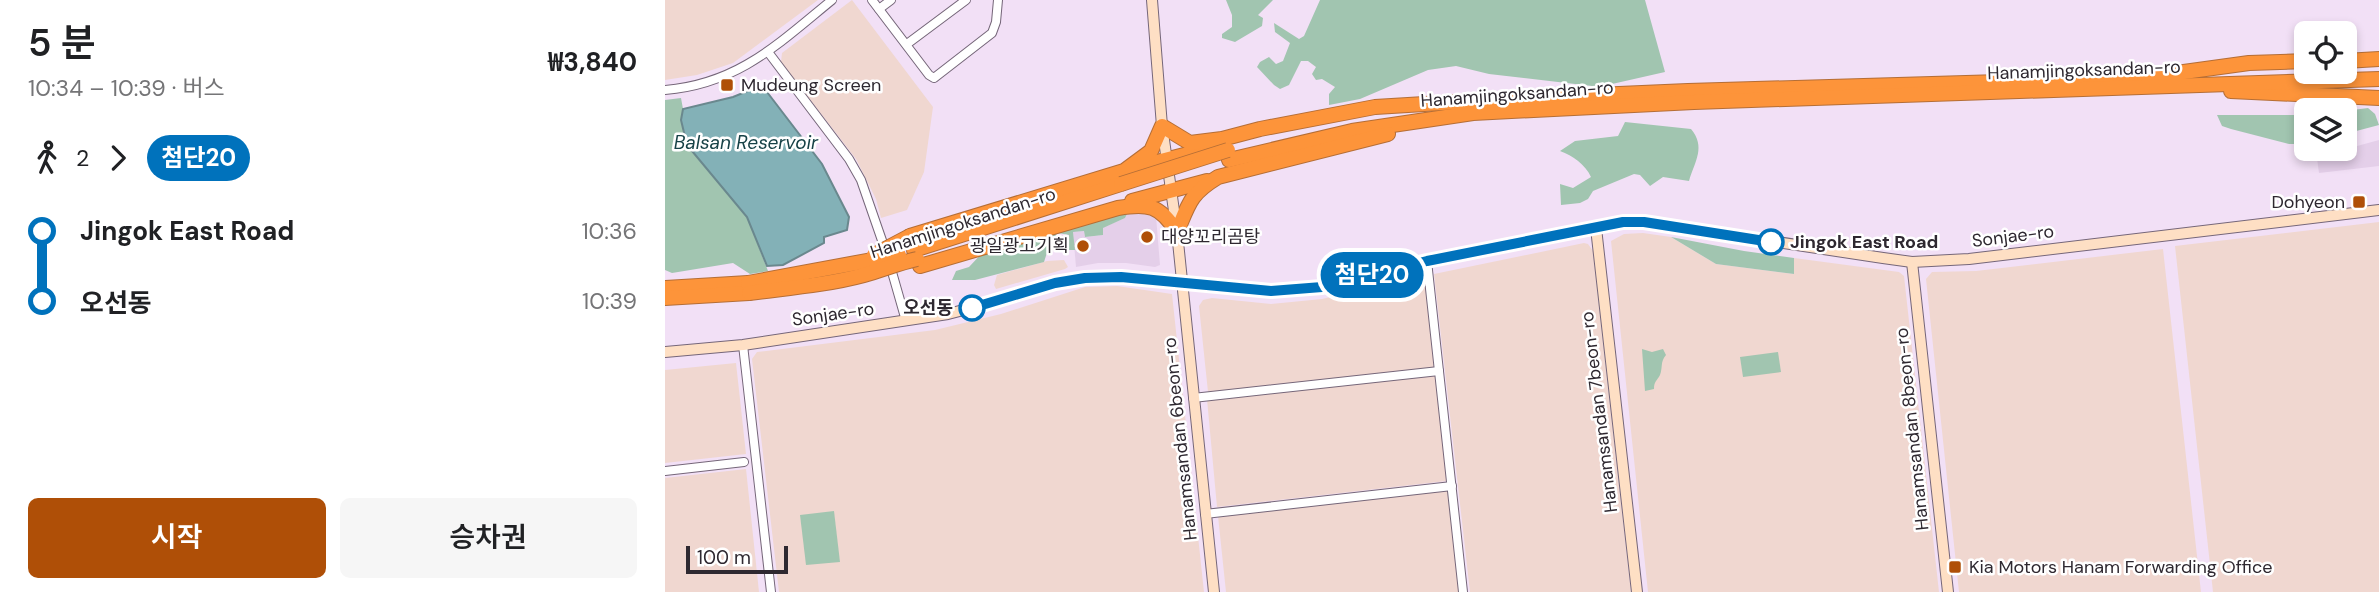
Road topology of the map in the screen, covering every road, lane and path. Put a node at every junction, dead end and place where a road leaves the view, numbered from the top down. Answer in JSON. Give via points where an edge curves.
{"nodes":[{"id":1,"x":832,"y":0,"type":"edge"},
{"id":2,"x":872,"y":0,"type":"edge"},
{"id":3,"x":891,"y":0,"type":"edge"},
{"id":4,"x":966,"y":0,"type":"edge"},
{"id":5,"x":998,"y":0,"type":"edge"},
{"id":6,"x":1152,"y":0,"type":"edge"},
{"id":7,"x":879,"y":9,"type":"junction"},
{"id":8,"x":907,"y":44,"type":"junction"},
{"id":9,"x":768,"y":52,"type":"junction"},
{"id":10,"x":2294,"y":61,"type":"edge"},
{"id":11,"x":2377,"y":62,"type":"edge"},
{"id":12,"x":2357,"y":68,"type":"edge"},
{"id":13,"x":2357,"y":72,"type":"edge"},
{"id":14,"x":2294,"y":73,"type":"edge"},
{"id":15,"x":2294,"y":77,"type":"edge"},
{"id":16,"x":2379,"y":79,"type":"edge"},
{"id":17,"x":2135,"y":83,"type":"junction"},
{"id":18,"x":665,"y":90,"type":"edge"},
{"id":19,"x":2379,"y":97,"type":"edge"},
{"id":20,"x":1502,"y":106,"type":"junction"},
{"id":21,"x":1162,"y":126,"type":"junction"},
{"id":22,"x":1226,"y":150,"type":"junction"},
{"id":23,"x":1167,"y":160,"type":"junction"},
{"id":24,"x":1218,"y":177,"type":"junction"},
{"id":25,"x":1123,"y":183,"type":"junction"},
{"id":26,"x":1171,"y":191,"type":"junction"},
{"id":27,"x":1118,"y":208,"type":"junction"},
{"id":28,"x":2379,"y":210,"type":"edge"},
{"id":29,"x":1596,"y":228,"type":"junction"},
{"id":30,"x":1177,"y":232,"type":"junction"},
{"id":31,"x":915,"y":253,"type":"junction"},
{"id":32,"x":1427,"y":261,"type":"junction"},
{"id":33,"x":1912,"y":262,"type":"junction"},
{"id":34,"x":1181,"y":282,"type":"junction"},
{"id":35,"x":665,"y":288,"type":"edge"},
{"id":36,"x":748,"y":288,"type":"junction"},
{"id":37,"x":665,"y":298,"type":"edge"},
{"id":38,"x":906,"y":321,"type":"junction"},
{"id":39,"x":743,"y":345,"type":"junction"},
{"id":40,"x":665,"y":352,"type":"edge"},
{"id":41,"x":1439,"y":371,"type":"junction"},
{"id":42,"x":1193,"y":398,"type":"junction"},
{"id":43,"x":744,"y":462,"type":"dead end"},
{"id":44,"x":665,"y":471,"type":"edge"},
{"id":45,"x":1452,"y":486,"type":"junction"},
{"id":46,"x":1205,"y":514,"type":"junction"},
{"id":47,"x":771,"y":592,"type":"edge"},
{"id":48,"x":1214,"y":592,"type":"edge"},
{"id":49,"x":1463,"y":592,"type":"edge"},
{"id":50,"x":1637,"y":592,"type":"edge"},
{"id":51,"x":1948,"y":592,"type":"edge"}],
"edges":[{"from":1,"to":9,"type":"street"},
{"from":2,"to":7,"type":"street"},
{"from":3,"to":7,"type":"street"},
{"from":4,"to":8,"type":"street"},
{"from":5,"to":8,"type":"street","via":[[992,33],[934,78]]},
{"from":6,"to":21,"type":"main road","name":"Hanamsandan 6beon-ro"},
{"from":7,"to":8,"type":"street"},
{"from":9,"to":18,"type":"street","via":[[735,73]]},
{"from":9,"to":38,"type":"street","via":[[861,180]]},
{"from":10,"to":17,"type":"highway","via":[[2249,63]]},
{"from":11,"to":12,"type":"highway"},
{"from":13,"to":16,"type":"highway"},
{"from":14,"to":17,"type":"highway"},
{"from":15,"to":17,"type":"highway","name":"Hanamjingoksandan-ro","via":[[2253,82]]},
{"from":17,"to":19,"type":"highway"},
{"from":17,"to":20,"type":"highway","name":"Hanamjingoksandan-ro"},
{"from":20,"to":22,"type":"highway","name":"Hanamjingoksandan-ro","via":[[1355,123]]},
{"from":20,"to":24,"type":"highway","via":[[1475,120],[1384,135]]},
{"from":21,"to":22,"type":"highway","via":[[1190,143]]},
{"from":21,"to":23,"type":"main road","name":"Hanamsandan 6beon-ro"},
{"from":21,"to":25,"type":"highway","via":[[1151,151]]},
{"from":22,"to":23,"type":"highway"},
{"from":22,"to":25,"type":"highway","name":"Hanamjingoksandan-ro","bridge":true},
{"from":23,"to":25,"type":"highway"},
{"from":23,"to":26,"type":"main road","name":"Hanamsandan 6beon-ro"},
{"from":24,"to":26,"type":"highway"},
{"from":24,"to":30,"type":"highway","via":[[1191,198]]},
{"from":25,"to":31,"type":"highway","name":"Hanamjingoksandan-ro"},
{"from":26,"to":27,"type":"highway"},
{"from":26,"to":30,"type":"main road","name":"Hanamsandan 6beon-ro"},
{"from":27,"to":30,"type":"highway","via":[[1140,204],[1157,209]]},
{"from":27,"to":31,"type":"highway"},
{"from":28,"to":33,"type":"main road","name":"Sonjae-ro","via":[[1969,260]]},
{"from":29,"to":32,"type":"main road","name":"Sonjae-ro"},
{"from":29,"to":33,"type":"main road","name":"Sonjae-ro","via":[[1644,222]]},
{"from":29,"to":50,"type":"main road","name":"Hanamsandan 7beon-ro"},
{"from":30,"to":34,"type":"main road","name":"Hanamsandan 6beon-ro"},
{"from":31,"to":36,"type":"highway","name":"Hanamjingoksandan-ro","bridge":true,"via":[[863,268]]},
{"from":32,"to":34,"type":"main road","name":"Sonjae-ro","via":[[1295,290]]},
{"from":32,"to":41,"type":"street"},
{"from":33,"to":51,"type":"main road","name":"Hanamsandan 8beon-ro"},
{"from":34,"to":38,"type":"main road","name":"Sonjae-ro","via":[[1085,278]]},
{"from":34,"to":42,"type":"main road","name":"Hanamsandan 6beon-ro"},
{"from":35,"to":36,"type":"highway","name":"Hanamjingoksandan-ro"},
{"from":36,"to":37,"type":"highway","name":"Hanamjingoksandan-ro"},
{"from":38,"to":39,"type":"main road","name":"Sonjae-ro"},
{"from":39,"to":40,"type":"main road","name":"Sonjae-ro"},
{"from":39,"to":47,"type":"street"},
{"from":41,"to":42,"type":"street"},
{"from":41,"to":45,"type":"street"},
{"from":42,"to":46,"type":"main road","name":"Hanamsandan 6beon-ro"},
{"from":43,"to":44,"type":"street"},
{"from":45,"to":46,"type":"street"},
{"from":45,"to":49,"type":"street"},
{"from":46,"to":48,"type":"main road","name":"Hanamsandan 6beon-ro"}]}
